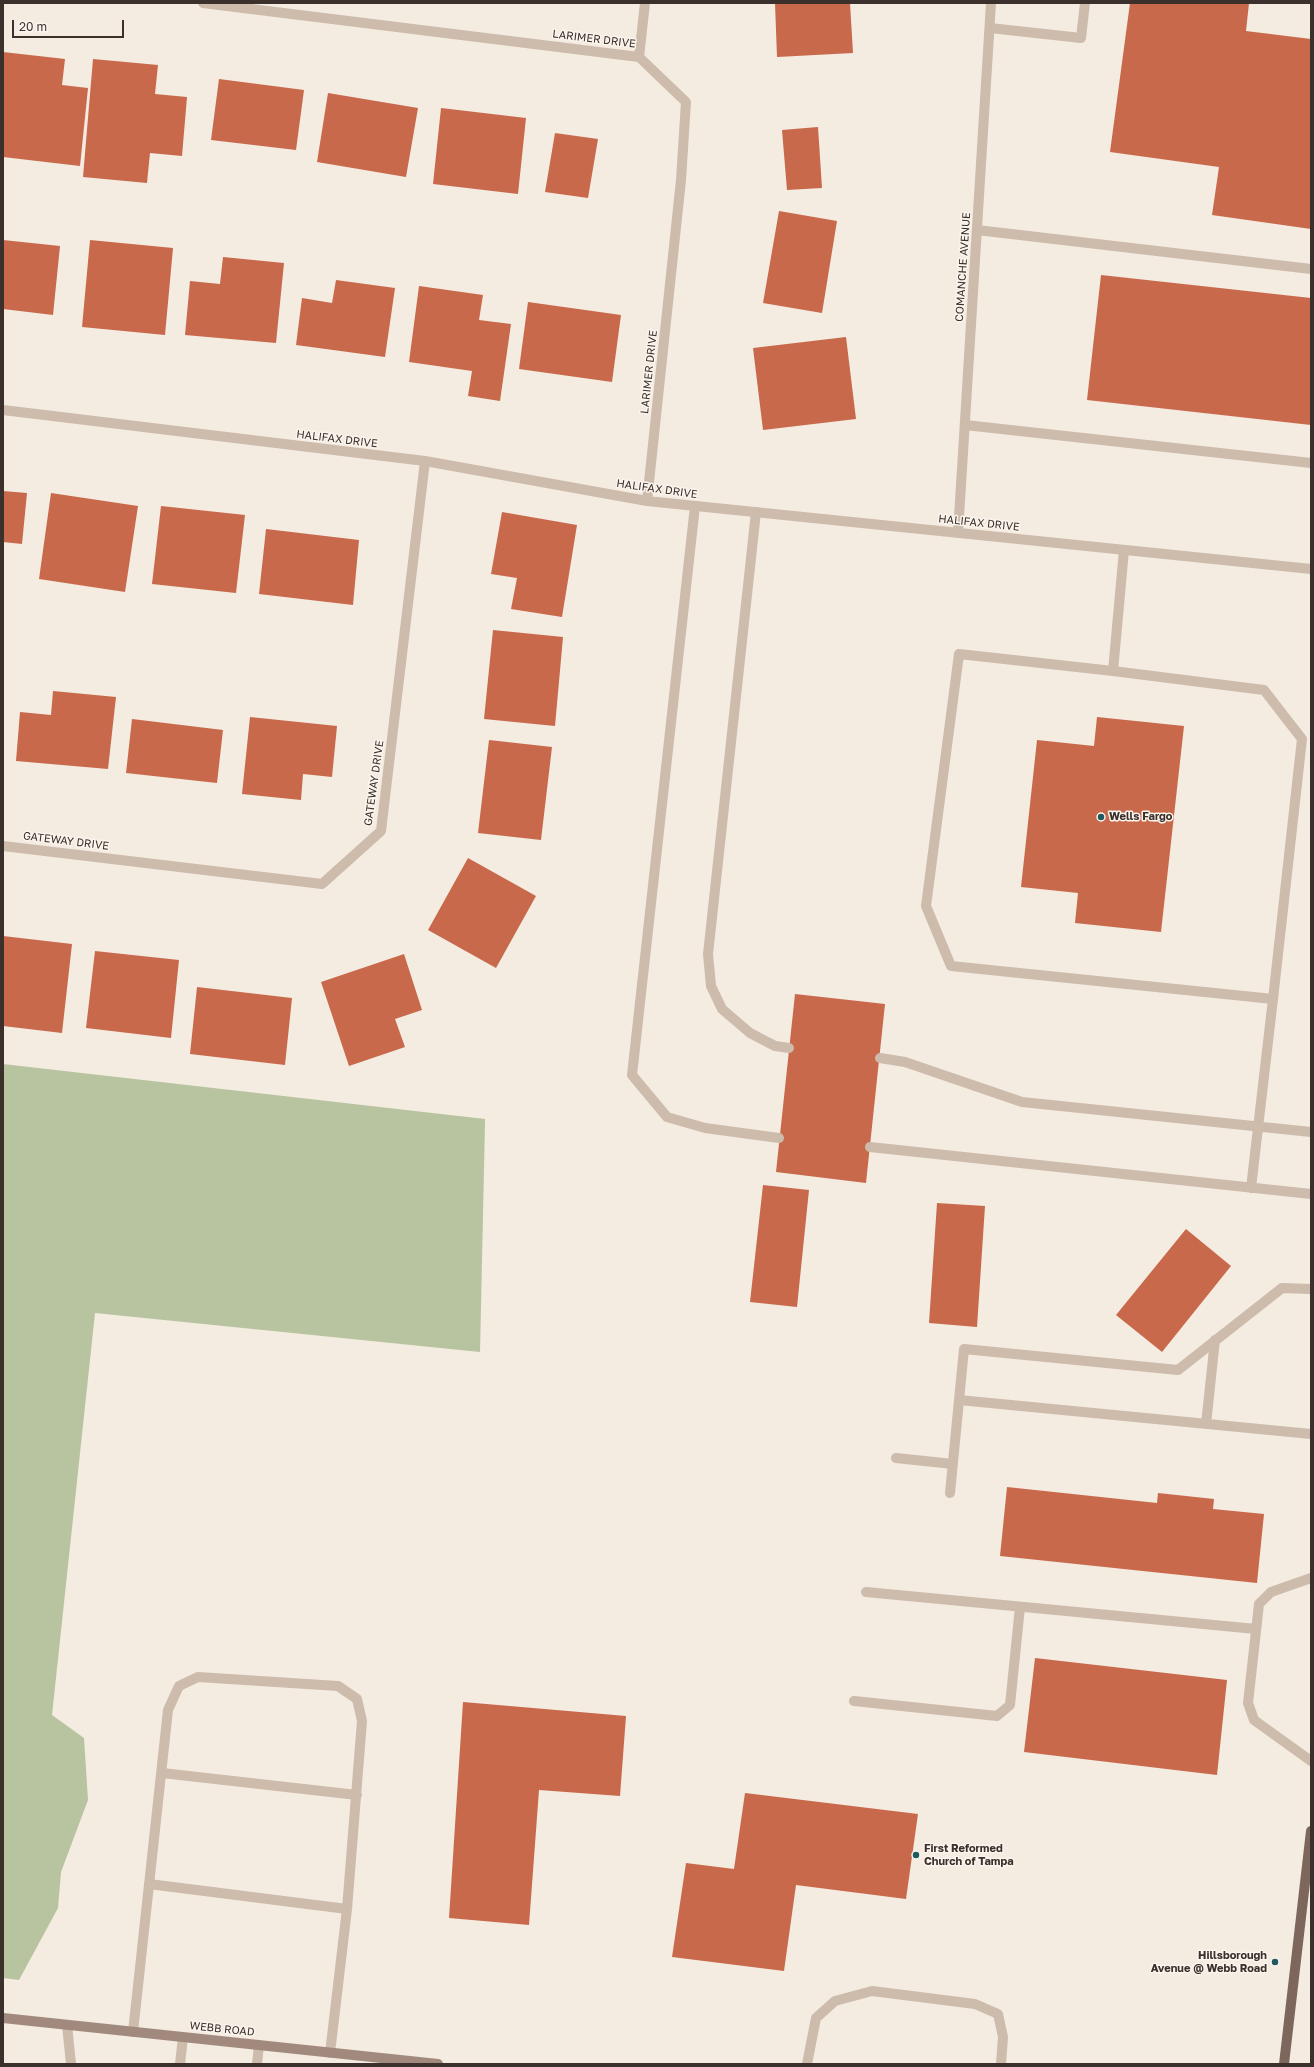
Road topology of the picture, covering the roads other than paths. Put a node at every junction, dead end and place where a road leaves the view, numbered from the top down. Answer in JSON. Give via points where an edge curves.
{"nodes":[{"id":1,"x":203,"y":3,"type":"edge"},
{"id":2,"x":645,"y":3,"type":"edge"},
{"id":3,"x":991,"y":3,"type":"edge"},
{"id":4,"x":1085,"y":3,"type":"edge"},
{"id":5,"x":990,"y":28,"type":"junction"},
{"id":6,"x":640,"y":57,"type":"junction"},
{"id":7,"x":977,"y":230,"type":"junction"},
{"id":8,"x":1311,"y":269,"type":"edge"},
{"id":9,"x":3,"y":410,"type":"edge"},
{"id":10,"x":965,"y":424,"type":"junction"},
{"id":11,"x":425,"y":462,"type":"junction"},
{"id":12,"x":1311,"y":463,"type":"edge"},
{"id":13,"x":647,"y":501,"type":"junction"},
{"id":14,"x":695,"y":506,"type":"junction"},
{"id":15,"x":756,"y":512,"type":"junction"},
{"id":16,"x":958,"y":533,"type":"junction"},
{"id":17,"x":1124,"y":550,"type":"junction"},
{"id":18,"x":1311,"y":569,"type":"edge"},
{"id":19,"x":1113,"y":671,"type":"junction"},
{"id":20,"x":3,"y":846,"type":"edge"},
{"id":21,"x":1273,"y":999,"type":"junction"},
{"id":22,"x":790,"y":1048,"type":"dead end"},
{"id":23,"x":880,"y":1058,"type":"dead end"},
{"id":24,"x":1258,"y":1127,"type":"junction"},
{"id":25,"x":1311,"y":1132,"type":"edge"},
{"id":26,"x":779,"y":1138,"type":"dead end"},
{"id":27,"x":870,"y":1147,"type":"dead end"},
{"id":28,"x":1251,"y":1188,"type":"junction"},
{"id":29,"x":1311,"y":1194,"type":"edge"},
{"id":30,"x":1311,"y":1289,"type":"edge"},
{"id":31,"x":1215,"y":1340,"type":"junction"},
{"id":32,"x":959,"y":1400,"type":"junction"},
{"id":33,"x":1206,"y":1424,"type":"junction"},
{"id":34,"x":1311,"y":1434,"type":"edge"},
{"id":35,"x":896,"y":1458,"type":"dead end"},
{"id":36,"x":953,"y":1464,"type":"junction"},
{"id":37,"x":950,"y":1493,"type":"dead end"},
{"id":38,"x":1311,"y":1578,"type":"edge"},
{"id":39,"x":866,"y":1592,"type":"dead end"},
{"id":40,"x":1020,"y":1607,"type":"junction"},
{"id":41,"x":1256,"y":1629,"type":"junction"},
{"id":42,"x":854,"y":1701,"type":"dead end"},
{"id":43,"x":1311,"y":1761,"type":"edge"},
{"id":44,"x":162,"y":1773,"type":"junction"},
{"id":45,"x":357,"y":1795,"type":"junction"},
{"id":46,"x":1311,"y":1831,"type":"edge"},
{"id":47,"x":149,"y":1884,"type":"junction"},
{"id":48,"x":347,"y":1909,"type":"junction"},
{"id":49,"x":3,"y":2018,"type":"edge"},
{"id":50,"x":67,"y":2025,"type":"junction"},
{"id":51,"x":133,"y":2032,"type":"junction"},
{"id":52,"x":183,"y":2037,"type":"junction"},
{"id":53,"x":259,"y":2045,"type":"junction"},
{"id":54,"x":330,"y":2053,"type":"junction"},
{"id":55,"x":375,"y":2061,"type":"edge"},
{"id":56,"x":71,"y":2064,"type":"edge"},
{"id":57,"x":180,"y":2064,"type":"edge"},
{"id":58,"x":257,"y":2064,"type":"edge"},
{"id":59,"x":438,"y":2064,"type":"edge"},
{"id":60,"x":806,"y":2064,"type":"edge"},
{"id":61,"x":1001,"y":2064,"type":"edge"},
{"id":62,"x":1284,"y":2064,"type":"edge"}],
"edges":[{"from":1,"to":6,"type":"street","name":"LARIMER DRIVE"},
{"from":2,"to":6,"type":"street"},
{"from":3,"to":5,"type":"street","name":"COMANCHE AVENUE"},
{"from":4,"to":5,"type":"street","via":[[1081,38]]},
{"from":5,"to":7,"type":"street","name":"COMANCHE AVENUE"},
{"from":6,"to":13,"type":"street","name":"LARIMER DRIVE","via":[[686,102],[681,180]]},
{"from":7,"to":8,"type":"street"},
{"from":7,"to":10,"type":"street","name":"COMANCHE AVENUE"},
{"from":9,"to":11,"type":"street","name":"HALIFAX DRIVE"},
{"from":10,"to":12,"type":"street"},
{"from":10,"to":16,"type":"street","name":"COMANCHE AVENUE"},
{"from":11,"to":13,"type":"street","name":"HALIFAX DRIVE"},
{"from":11,"to":20,"type":"street","name":"GATEWAY DRIVE","via":[[381,831],[322,884]]},
{"from":13,"to":14,"type":"street","name":"HALIFAX DRIVE"},
{"from":14,"to":15,"type":"street","name":"HALIFAX DRIVE"},
{"from":14,"to":26,"type":"street","via":[[632,1075],[667,1117],[706,1128]]},
{"from":15,"to":16,"type":"street","name":"HALIFAX DRIVE"},
{"from":15,"to":22,"type":"street","via":[[708,954],[711,986],[722,1009],[750,1033],[775,1046]]},
{"from":16,"to":17,"type":"street","name":"HALIFAX DRIVE"},
{"from":17,"to":18,"type":"street","name":"HALIFAX DRIVE"},
{"from":17,"to":19,"type":"street"},
{"from":19,"to":21,"type":"street","via":[[1264,690],[1302,739]]},
{"from":19,"to":21,"type":"street","via":[[959,654],[926,906],[951,966]]},
{"from":21,"to":24,"type":"street"},
{"from":23,"to":24,"type":"street","via":[[905,1062],[1022,1102]]},
{"from":24,"to":25,"type":"street"},
{"from":24,"to":28,"type":"street"},
{"from":27,"to":28,"type":"street"},
{"from":28,"to":29,"type":"street"},
{"from":30,"to":31,"type":"street","via":[[1282,1288]]},
{"from":31,"to":32,"type":"street","via":[[1178,1370],[964,1349]]},
{"from":31,"to":33,"type":"street"},
{"from":32,"to":33,"type":"street"},
{"from":32,"to":36,"type":"street"},
{"from":33,"to":34,"type":"street"},
{"from":35,"to":36,"type":"street"},
{"from":36,"to":37,"type":"street"},
{"from":38,"to":41,"type":"street","via":[[1271,1592],[1259,1604]]},
{"from":39,"to":40,"type":"street"},
{"from":40,"to":41,"type":"street"},
{"from":40,"to":42,"type":"street","via":[[1010,1705],[997,1716]]},
{"from":41,"to":43,"type":"street","via":[[1248,1703],[1254,1720]]},
{"from":44,"to":45,"type":"street"},
{"from":44,"to":45,"type":"street","via":[[168,1710],[179,1686],[198,1677],[338,1686],[357,1699],[362,1721]]},
{"from":44,"to":47,"type":"street"},
{"from":45,"to":48,"type":"street"},
{"from":46,"to":62,"type":"main road"},
{"from":47,"to":48,"type":"street"},
{"from":47,"to":51,"type":"street"},
{"from":48,"to":54,"type":"street"},
{"from":49,"to":50,"type":"street","name":"WEBB ROAD"},
{"from":50,"to":51,"type":"street","name":"WEBB ROAD"},
{"from":50,"to":56,"type":"street"},
{"from":51,"to":52,"type":"street","name":"WEBB ROAD"},
{"from":52,"to":53,"type":"street","name":"WEBB ROAD"},
{"from":52,"to":57,"type":"street"},
{"from":53,"to":54,"type":"street","name":"WEBB ROAD"},
{"from":53,"to":58,"type":"street"},
{"from":54,"to":55,"type":"street","name":"WEBB ROAD"},
{"from":55,"to":59,"type":"street","name":"WEBB ROAD"},
{"from":60,"to":61,"type":"street","via":[[816,2018],[835,2002],[872,1992],[975,2004],[998,2014],[1004,2037]]}]}
